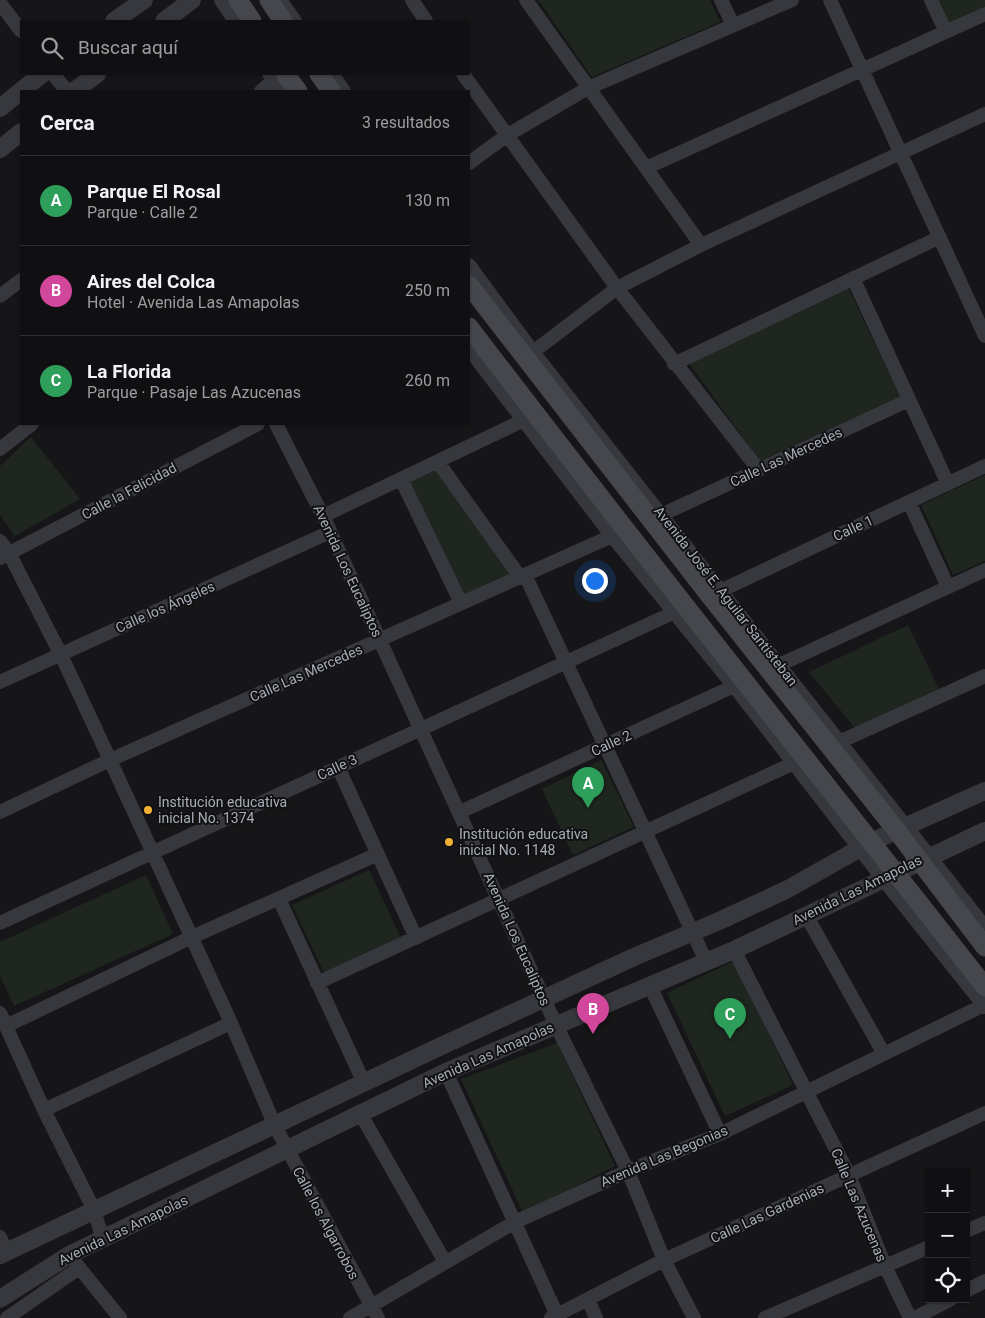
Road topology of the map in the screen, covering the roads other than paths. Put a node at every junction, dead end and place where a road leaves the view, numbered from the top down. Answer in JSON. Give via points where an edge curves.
{"nodes":[{"id":1,"x":144,"y":0,"type":"edge"},
{"id":2,"x":192,"y":0,"type":"edge"},
{"id":3,"x":221,"y":0,"type":"edge"},
{"id":4,"x":238,"y":0,"type":"edge"},
{"id":5,"x":269,"y":0,"type":"edge"},
{"id":6,"x":280,"y":0,"type":"edge"},
{"id":7,"x":412,"y":0,"type":"edge"},
{"id":8,"x":526,"y":0,"type":"edge"},
{"id":9,"x":721,"y":0,"type":"edge"},
{"id":10,"x":792,"y":0,"type":"edge"},
{"id":11,"x":830,"y":0,"type":"edge"},
{"id":12,"x":931,"y":0,"type":"edge"},
{"id":13,"x":0,"y":4,"type":"edge"},
{"id":14,"x":985,"y":14,"type":"edge"},
{"id":15,"x":115,"y":20,"type":"edge"},
{"id":16,"x":165,"y":20,"type":"edge"},
{"id":17,"x":234,"y":20,"type":"edge"},
{"id":18,"x":251,"y":20,"type":"edge"},
{"id":19,"x":282,"y":20,"type":"edge"},
{"id":20,"x":294,"y":20,"type":"edge"},
{"id":21,"x":425,"y":20,"type":"edge"},
{"id":22,"x":733,"y":26,"type":"junction"},
{"id":23,"x":20,"y":30,"type":"edge"},
{"id":24,"x":946,"y":32,"type":"junction"},
{"id":25,"x":863,"y":70,"type":"junction"},
{"id":26,"x":41,"y":75,"type":"edge"},
{"id":27,"x":55,"y":75,"type":"edge"},
{"id":28,"x":96,"y":75,"type":"edge"},
{"id":29,"x":320,"y":75,"type":"edge"},
{"id":30,"x":333,"y":75,"type":"edge"},
{"id":31,"x":464,"y":75,"type":"edge"},
{"id":32,"x":278,"y":80,"type":"edge"},
{"id":33,"x":588,"y":88,"type":"junction"},
{"id":34,"x":22,"y":90,"type":"edge"},
{"id":35,"x":66,"y":90,"type":"edge"},
{"id":36,"x":75,"y":90,"type":"edge"},
{"id":37,"x":262,"y":90,"type":"edge"},
{"id":38,"x":296,"y":90,"type":"edge"},
{"id":39,"x":330,"y":90,"type":"edge"},
{"id":40,"x":343,"y":90,"type":"edge"},
{"id":41,"x":20,"y":92,"type":"edge"},
{"id":42,"x":0,"y":108,"type":"edge"},
{"id":43,"x":984,"y":115,"type":"edge"},
{"id":44,"x":20,"y":133,"type":"edge"},
{"id":45,"x":506,"y":136,"type":"junction"},
{"id":46,"x":0,"y":149,"type":"edge"},
{"id":47,"x":901,"y":153,"type":"junction"},
{"id":48,"x":470,"y":161,"type":"edge"},
{"id":49,"x":646,"y":168,"type":"junction"},
{"id":50,"x":940,"y":238,"type":"junction"},
{"id":51,"x":702,"y":245,"type":"junction"},
{"id":52,"x":470,"y":266,"type":"edge"},
{"id":53,"x":853,"y":278,"type":"junction"},
{"id":54,"x":20,"y":281,"type":"edge"},
{"id":55,"x":470,"y":286,"type":"edge"},
{"id":56,"x":617,"y":288,"type":"junction"},
{"id":57,"x":0,"y":296,"type":"edge"},
{"id":58,"x":470,"y":328,"type":"edge"},
{"id":59,"x":985,"y":336,"type":"edge"},
{"id":60,"x":470,"y":350,"type":"edge"},
{"id":61,"x":533,"y":352,"type":"junction"},
{"id":62,"x":674,"y":364,"type":"junction"},
{"id":63,"x":909,"y":400,"type":"junction"},
{"id":64,"x":524,"y":420,"type":"junction"},
{"id":65,"x":31,"y":425,"type":"edge"},
{"id":66,"x":256,"y":425,"type":"edge"},
{"id":67,"x":277,"y":425,"type":"edge"},
{"id":68,"x":0,"y":450,"type":"edge"},
{"id":69,"x":438,"y":462,"type":"junction"},
{"id":70,"x":985,"y":466,"type":"edge"},
{"id":71,"x":758,"y":469,"type":"junction"},
{"id":72,"x":401,"y":479,"type":"junction"},
{"id":73,"x":948,"y":484,"type":"junction"},
{"id":74,"x":909,"y":502,"type":"junction"},
{"id":75,"x":663,"y":514,"type":"junction"},
{"id":76,"x":323,"y":516,"type":"junction"},
{"id":77,"x":330,"y":532,"type":"junction"},
{"id":78,"x":612,"y":536,"type":"junction"},
{"id":79,"x":0,"y":541,"type":"edge"},
{"id":80,"x":5,"y":556,"type":"edge"},
{"id":81,"x":985,"y":570,"type":"edge"},
{"id":82,"x":522,"y":576,"type":"junction"},
{"id":83,"x":948,"y":587,"type":"junction"},
{"id":84,"x":722,"y":590,"type":"junction"},
{"id":85,"x":462,"y":603,"type":"junction"},
{"id":86,"x":675,"y":612,"type":"junction"},
{"id":87,"x":380,"y":639,"type":"junction"},
{"id":88,"x":61,"y":654,"type":"junction"},
{"id":89,"x":566,"y":662,"type":"junction"},
{"id":90,"x":779,"y":665,"type":"junction"},
{"id":91,"x":985,"y":676,"type":"edge"},
{"id":92,"x":0,"y":682,"type":"edge"},
{"id":93,"x":734,"y":686,"type":"junction"},
{"id":94,"x":421,"y":728,"type":"junction"},
{"id":95,"x":839,"y":742,"type":"junction"},
{"id":96,"x":606,"y":745,"type":"junction"},
{"id":97,"x":110,"y":760,"type":"junction"},
{"id":98,"x":794,"y":763,"type":"junction"},
{"id":99,"x":338,"y":767,"type":"junction"},
{"id":100,"x":985,"y":791,"type":"edge"},
{"id":101,"x":0,"y":812,"type":"edge"},
{"id":102,"x":460,"y":812,"type":"junction"},
{"id":103,"x":902,"y":828,"type":"junction"},
{"id":104,"x":646,"y":831,"type":"junction"},
{"id":105,"x":985,"y":831,"type":"edge"},
{"id":106,"x":865,"y":846,"type":"junction"},
{"id":107,"x":153,"y":853,"type":"junction"},
{"id":108,"x":378,"y":854,"type":"junction"},
{"id":109,"x":924,"y":858,"type":"junction"},
{"id":110,"x":889,"y":876,"type":"junction"},
{"id":111,"x":279,"y":899,"type":"junction"},
{"id":112,"x":500,"y":899,"type":"junction"},
{"id":113,"x":806,"y":915,"type":"junction"},
{"id":114,"x":0,"y":924,"type":"edge"},
{"id":115,"x":985,"y":927,"type":"edge"},
{"id":116,"x":694,"y":932,"type":"junction"},
{"id":117,"x":192,"y":937,"type":"junction"},
{"id":118,"x":416,"y":938,"type":"junction"},
{"id":119,"x":985,"y":947,"type":"edge"},
{"id":120,"x":734,"y":950,"type":"junction"},
{"id":121,"x":706,"y":961,"type":"junction"},
{"id":122,"x":317,"y":983,"type":"junction"},
{"id":123,"x":650,"y":986,"type":"junction"},
{"id":124,"x":545,"y":999,"type":"junction"},
{"id":125,"x":985,"y":1000,"type":"edge"},
{"id":126,"x":3,"y":1019,"type":"edge"},
{"id":127,"x":231,"y":1023,"type":"junction"},
{"id":128,"x":556,"y":1025,"type":"junction"},
{"id":129,"x":884,"y":1054,"type":"junction"},
{"id":130,"x":446,"y":1072,"type":"junction"},
{"id":131,"x":364,"y":1083,"type":"junction"},
{"id":132,"x":808,"y":1092,"type":"junction"},
{"id":133,"x":44,"y":1110,"type":"junction"},
{"id":134,"x":360,"y":1113,"type":"junction"},
{"id":135,"x":985,"y":1113,"type":"edge"},
{"id":136,"x":275,"y":1126,"type":"junction"},
{"id":137,"x":720,"y":1134,"type":"junction"},
{"id":138,"x":287,"y":1150,"type":"junction"},
{"id":139,"x":628,"y":1171,"type":"junction"},
{"id":140,"x":849,"y":1175,"type":"junction"},
{"id":141,"x":94,"y":1210,"type":"junction"},
{"id":142,"x":515,"y":1222,"type":"junction"},
{"id":143,"x":985,"y":1222,"type":"edge"},
{"id":144,"x":970,"y":1229,"type":"edge"},
{"id":145,"x":103,"y":1240,"type":"junction"},
{"id":146,"x":2,"y":1247,"type":"edge"},
{"id":147,"x":925,"y":1249,"type":"edge"},
{"id":148,"x":664,"y":1260,"type":"junction"},
{"id":149,"x":74,"y":1261,"type":"junction"},
{"id":150,"x":445,"y":1262,"type":"junction"},
{"id":151,"x":885,"y":1266,"type":"junction"},
{"id":152,"x":985,"y":1282,"type":"edge"},
{"id":153,"x":970,"y":1289,"type":"edge"},
{"id":154,"x":0,"y":1299,"type":"edge"},
{"id":155,"x":588,"y":1299,"type":"junction"},
{"id":156,"x":943,"y":1303,"type":"edge"},
{"id":157,"x":370,"y":1305,"type":"junction"},
{"id":158,"x":795,"y":1305,"type":"junction"},
{"id":159,"x":554,"y":1316,"type":"edge"},
{"id":160,"x":7,"y":1318,"type":"edge"},
{"id":161,"x":120,"y":1318,"type":"edge"},
{"id":162,"x":350,"y":1318,"type":"edge"},
{"id":163,"x":378,"y":1318,"type":"edge"},
{"id":164,"x":596,"y":1318,"type":"edge"},
{"id":165,"x":694,"y":1318,"type":"edge"},
{"id":166,"x":765,"y":1318,"type":"edge"},
{"id":167,"x":801,"y":1318,"type":"edge"},
{"id":168,"x":910,"y":1318,"type":"edge"},
{"id":169,"x":915,"y":1318,"type":"edge"}],
"edges":[{"from":1,"to":15,"type":"street"},
{"from":2,"to":16,"type":"street"},
{"from":3,"to":17,"type":"street"},
{"from":4,"to":18,"type":"main road"},
{"from":5,"to":19,"type":"main road"},
{"from":6,"to":20,"type":"street"},
{"from":7,"to":21,"type":"street"},
{"from":8,"to":33,"type":"street"},
{"from":9,"to":22,"type":"street"},
{"from":10,"to":22,"type":"street"},
{"from":11,"to":25,"type":"street"},
{"from":12,"to":24,"type":"street"},
{"from":13,"to":23,"type":"street"},
{"from":14,"to":24,"type":"street"},
{"from":22,"to":33,"type":"street"},
{"from":24,"to":25,"type":"street"},
{"from":25,"to":47,"type":"street"},
{"from":25,"to":49,"type":"street"},
{"from":26,"to":34,"type":"street"},
{"from":27,"to":35,"type":"street"},
{"from":28,"to":36,"type":"street"},
{"from":29,"to":39,"type":"main road"},
{"from":30,"to":40,"type":"street"},
{"from":31,"to":45,"type":"street"},
{"from":32,"to":37,"type":"street"},
{"from":32,"to":38,"type":"main road"},
{"from":33,"to":45,"type":"street"},
{"from":33,"to":49,"type":"street"},
{"from":41,"to":42,"type":"street"},
{"from":43,"to":47,"type":"street"},
{"from":44,"to":46,"type":"street"},
{"from":45,"to":48,"type":"street"},
{"from":45,"to":56,"type":"street"},
{"from":47,"to":50,"type":"street"},
{"from":47,"to":51,"type":"street"},
{"from":49,"to":51,"type":"street"},
{"from":50,"to":53,"type":"street"},
{"from":50,"to":59,"type":"street"},
{"from":51,"to":56,"type":"street"},
{"from":52,"to":61,"type":"street","name":"Avenida José E. Aguilar Santisteban"},
{"from":53,"to":62,"type":"street"},
{"from":53,"to":63,"type":"street"},
{"from":54,"to":57,"type":"street"},
{"from":55,"to":103,"type":"main road","name":"Avenida José E. Aguilar Santisteban","via":[[716,603]]},
{"from":56,"to":61,"type":"street"},
{"from":56,"to":62,"type":"street"},
{"from":58,"to":106,"type":"main road","via":[[630,538],[806,758]]},
{"from":60,"to":64,"type":"street"},
{"from":61,"to":75,"type":"street","name":"Avenida José E. Aguilar Santisteban"},
{"from":62,"to":71,"type":"street"},
{"from":63,"to":71,"type":"street","name":"Calle Las Mercedes"},
{"from":63,"to":73,"type":"street"},
{"from":64,"to":69,"type":"street"},
{"from":64,"to":78,"type":"street"},
{"from":65,"to":68,"type":"street"},
{"from":66,"to":80,"type":"street","name":"Calle la Felicidad"},
{"from":67,"to":76,"type":"street","name":"Avenida Los Eucaliptos"},
{"from":69,"to":72,"type":"street"},
{"from":69,"to":82,"type":"street"},
{"from":70,"to":73,"type":"street","name":"Calle 1"},
{"from":71,"to":75,"type":"street","name":"Calle Las Mercedes"},
{"from":72,"to":76,"type":"street"},
{"from":72,"to":85,"type":"street"},
{"from":73,"to":74,"type":"street","name":"Calle 1"},
{"from":74,"to":83,"type":"street"},
{"from":74,"to":84,"type":"street","name":"Calle 1"},
{"from":75,"to":84,"type":"street","name":"Avenida José E. Aguilar Santisteban"},
{"from":76,"to":77,"type":"street","name":"Avenida Los Eucaliptos"},
{"from":77,"to":87,"type":"street","name":"Avenida Los Eucaliptos"},
{"from":77,"to":88,"type":"street","name":"Calle los Ángeles"},
{"from":78,"to":82,"type":"street","name":"Calle Las Mercedes"},
{"from":78,"to":86,"type":"street"},
{"from":79,"to":80,"type":"street","name":"Calle los Algarrobos"},
{"from":80,"to":88,"type":"street","name":"Calle los Algarrobos"},
{"from":81,"to":83,"type":"street"},
{"from":82,"to":85,"type":"street","name":"Calle Las Mercedes"},
{"from":82,"to":89,"type":"street"},
{"from":83,"to":90,"type":"street"},
{"from":84,"to":90,"type":"street","name":"Avenida José E. Aguilar Santisteban"},
{"from":85,"to":87,"type":"street","name":"Calle Las Mercedes"},
{"from":86,"to":89,"type":"street","name":"Calle 3"},
{"from":86,"to":93,"type":"street"},
{"from":87,"to":94,"type":"street","name":"Avenida Los Eucaliptos"},
{"from":87,"to":97,"type":"street","name":"Calle Las Mercedes"},
{"from":88,"to":92,"type":"street","name":"Calle los Ángeles"},
{"from":88,"to":97,"type":"street","name":"Calle los Algarrobos"},
{"from":89,"to":94,"type":"street","name":"Calle 3"},
{"from":89,"to":96,"type":"street"},
{"from":90,"to":95,"type":"street","name":"Avenida José E. Aguilar Santisteban"},
{"from":91,"to":95,"type":"street"},
{"from":93,"to":96,"type":"street","name":"Calle 2"},
{"from":93,"to":98,"type":"street"},
{"from":94,"to":99,"type":"street","name":"Calle 3"},
{"from":94,"to":102,"type":"street","name":"Avenida Los Eucaliptos"},
{"from":95,"to":103,"type":"street","name":"Avenida José E. Aguilar Santisteban"},
{"from":96,"to":102,"type":"street","name":"Calle 2"},
{"from":96,"to":104,"type":"street"},
{"from":97,"to":101,"type":"street","name":"Calle Las Mercedes"},
{"from":97,"to":107,"type":"street","name":"Calle los Algarrobos"},
{"from":98,"to":104,"type":"street"},
{"from":98,"to":106,"type":"street"},
{"from":99,"to":107,"type":"street","name":"Calle 3"},
{"from":99,"to":108,"type":"street"},
{"from":100,"to":103,"type":"street","name":"Avenida Las Amapolas"},
{"from":102,"to":112,"type":"street","name":"Avenida Los Eucaliptos"},
{"from":103,"to":106,"type":"street","name":"Avenida Las Amapolas"},
{"from":103,"to":109,"type":"main road","name":"Avenida José E. Aguilar Santisteban"},
{"from":104,"to":112,"type":"street"},
{"from":104,"to":116,"type":"street"},
{"from":105,"to":109,"type":"street","name":"Avenida Las Amapolas"},
{"from":106,"to":110,"type":"main road"},
{"from":106,"to":116,"type":"street","name":"Avenida Las Amapolas","via":[[788,889]]},
{"from":107,"to":114,"type":"street","name":"Calle 3"},
{"from":107,"to":117,"type":"street","name":"Calle los Algarrobos"},
{"from":108,"to":111,"type":"street"},
{"from":108,"to":118,"type":"street"},
{"from":109,"to":110,"type":"street","name":"Avenida Las Amapolas"},
{"from":109,"to":115,"type":"street","name":"Avenida José E. Aguilar Santisteban"},
{"from":109,"to":119,"type":"main road","name":"Avenida José E. Aguilar Santisteban"},
{"from":110,"to":113,"type":"street","name":"Avenida Las Amapolas"},
{"from":110,"to":125,"type":"main road"},
{"from":111,"to":117,"type":"street"},
{"from":111,"to":122,"type":"street"},
{"from":112,"to":118,"type":"street"},
{"from":112,"to":124,"type":"street","name":"Avenida Los Eucaliptos"},
{"from":113,"to":120,"type":"street","name":"Avenida Las Amapolas"},
{"from":113,"to":129,"type":"street"},
{"from":116,"to":121,"type":"street"},
{"from":116,"to":124,"type":"street","name":"Avenida Las Amapolas"},
{"from":117,"to":126,"type":"street"},
{"from":117,"to":127,"type":"street","name":"Calle los Algarrobos"},
{"from":118,"to":122,"type":"street"},
{"from":120,"to":121,"type":"street","name":"Avenida Las Amapolas"},
{"from":120,"to":132,"type":"street","name":"Calle Las Azucenas"},
{"from":121,"to":123,"type":"street","name":"Avenida Las Amapolas"},
{"from":122,"to":131,"type":"street"},
{"from":123,"to":128,"type":"street","name":"Avenida Las Amapolas"},
{"from":123,"to":137,"type":"street"},
{"from":124,"to":128,"type":"street","name":"Avenida Los Eucaliptos"},
{"from":124,"to":131,"type":"street","name":"Avenida Las Amapolas"},
{"from":125,"to":129,"type":"street","name":"Avenida Las Begonias"},
{"from":126,"to":133,"type":"street"},
{"from":127,"to":133,"type":"street"},
{"from":127,"to":136,"type":"street","name":"Calle los Algarrobos"},
{"from":128,"to":130,"type":"street","name":"Avenida Las Amapolas"},
{"from":128,"to":139,"type":"street","name":"Avenida Los Eucaliptos"},
{"from":129,"to":132,"type":"street","name":"Avenida Las Begonias"},
{"from":130,"to":134,"type":"street","name":"Avenida Las Amapolas"},
{"from":130,"to":142,"type":"street"},
{"from":131,"to":136,"type":"street","name":"Avenida Las Amapolas"},
{"from":132,"to":137,"type":"street","name":"Avenida Las Begonias"},
{"from":132,"to":140,"type":"street","name":"Calle Las Azucenas"},
{"from":133,"to":141,"type":"street"},
{"from":134,"to":138,"type":"street","name":"Avenida Las Amapolas"},
{"from":134,"to":150,"type":"street"},
{"from":135,"to":140,"type":"street","name":"Calle Las Gardenias"},
{"from":136,"to":138,"type":"street","name":"Calle los Algarrobos"},
{"from":136,"to":141,"type":"street","name":"Avenida Las Amapolas"},
{"from":137,"to":139,"type":"street","name":"Avenida Las Begonias"},
{"from":138,"to":145,"type":"street","name":"Avenida Las Amapolas"},
{"from":138,"to":157,"type":"street","name":"Calle los Algarrobos"},
{"from":139,"to":142,"type":"street","name":"Avenida Las Begonias"},
{"from":139,"to":148,"type":"street","name":"Avenida Los Eucaliptos"},
{"from":140,"to":148,"type":"street","name":"Calle Las Gardenias"},
{"from":140,"to":151,"type":"street","name":"Calle Las Azucenas"},
{"from":141,"to":145,"type":"street"},
{"from":141,"to":146,"type":"street","name":"Avenida Las Amapolas"},
{"from":142,"to":150,"type":"street","name":"Avenida Las Begonias"},
{"from":142,"to":159,"type":"street"},
{"from":143,"to":144,"type":"street"},
{"from":145,"to":149,"type":"street","name":"Avenida Las Amapolas"},
{"from":147,"to":151,"type":"street"},
{"from":148,"to":155,"type":"street","name":"Calle Las Gardenias"},
{"from":148,"to":165,"type":"street","name":"Avenida Los Eucaliptos"},
{"from":149,"to":154,"type":"street","name":"Avenida Las Amapolas"},
{"from":149,"to":160,"type":"street"},
{"from":149,"to":161,"type":"street"},
{"from":150,"to":157,"type":"street","name":"Avenida Las Begonias"},
{"from":151,"to":158,"type":"street"},
{"from":151,"to":168,"type":"street","name":"Calle Las Azucenas"},
{"from":152,"to":153,"type":"street"},
{"from":155,"to":159,"type":"street","name":"Calle Las Gardenias"},
{"from":155,"to":164,"type":"street"},
{"from":156,"to":169,"type":"street"},
{"from":157,"to":162,"type":"street","name":"Avenida Las Begonias"},
{"from":157,"to":163,"type":"street","name":"Calle los Algarrobos"},
{"from":158,"to":166,"type":"street"},
{"from":158,"to":167,"type":"street"}]}
